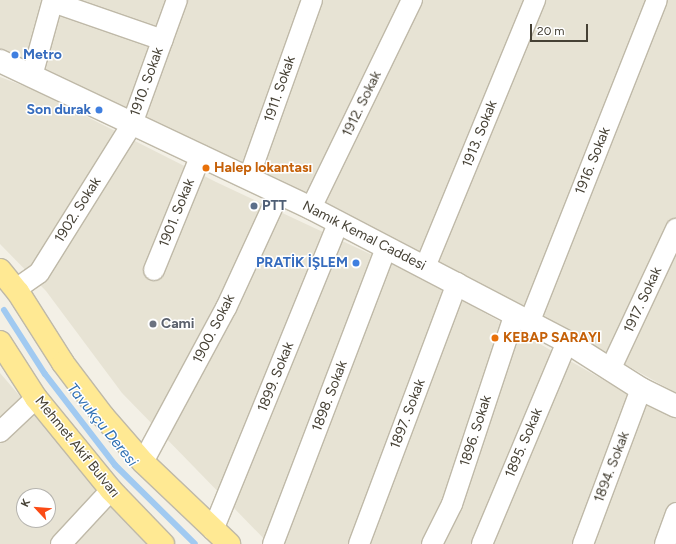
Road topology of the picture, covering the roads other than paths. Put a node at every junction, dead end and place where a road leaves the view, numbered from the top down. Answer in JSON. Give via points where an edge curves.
{"nodes":[{"id":1,"x":177,"y":0,"type":"edge"},
{"id":2,"x":312,"y":0,"type":"edge"},
{"id":3,"x":412,"y":0,"type":"edge"},
{"id":4,"x":535,"y":0,"type":"edge"},
{"id":5,"x":657,"y":0,"type":"edge"},
{"id":6,"x":53,"y":1,"type":"edge"},
{"id":7,"x":163,"y":40,"type":"junction"},
{"id":8,"x":0,"y":61,"type":"edge"},
{"id":9,"x":32,"y":76,"type":"junction"},
{"id":10,"x":132,"y":124,"type":"junction"},
{"id":11,"x":201,"y":155,"type":"junction"},
{"id":12,"x":249,"y":177,"type":"junction"},
{"id":13,"x":279,"y":193,"type":"junction"},
{"id":14,"x":311,"y":208,"type":"junction"},
{"id":15,"x":338,"y":224,"type":"junction"},
{"id":16,"x":676,"y":229,"type":"edge"},
{"id":17,"x":386,"y":248,"type":"junction"},
{"id":18,"x":425,"y":267,"type":"junction"},
{"id":19,"x":0,"y":270,"type":"edge"},
{"id":20,"x":154,"y":270,"type":"dead end"},
{"id":21,"x":457,"y":283,"type":"junction"},
{"id":22,"x":16,"y":290,"type":"junction"},
{"id":23,"x":522,"y":319,"type":"junction"},
{"id":24,"x":0,"y":342,"type":"edge"},
{"id":25,"x":567,"y":342,"type":"junction"},
{"id":26,"x":610,"y":370,"type":"junction"},
{"id":27,"x":641,"y":389,"type":"junction"},
{"id":28,"x":36,"y":398,"type":"junction"},
{"id":29,"x":676,"y":406,"type":"edge"},
{"id":30,"x":0,"y":432,"type":"edge"},
{"id":31,"x":143,"y":462,"type":"junction"},
{"id":32,"x":111,"y":490,"type":"junction"},
{"id":33,"x":676,"y":513,"type":"edge"},
{"id":34,"x":221,"y":537,"type":"edge"},
{"id":35,"x":155,"y":541,"type":"edge"},
{"id":36,"x":61,"y":544,"type":"edge"},
{"id":37,"x":273,"y":544,"type":"edge"},
{"id":38,"x":359,"y":544,"type":"edge"},
{"id":39,"x":432,"y":544,"type":"edge"},
{"id":40,"x":482,"y":544,"type":"edge"},
{"id":41,"x":583,"y":544,"type":"edge"},
{"id":42,"x":665,"y":544,"type":"edge"}],
"edges":[{"from":1,"to":7,"type":"street","name":"1910. Sokak"},
{"from":2,"to":12,"type":"street","name":"1911. Sokak"},
{"from":3,"to":14,"type":"street","name":"1912. Sokak"},
{"from":4,"to":18,"type":"street","name":"1913. Sokak"},
{"from":5,"to":23,"type":"street","name":"1916. Sokak"},
{"from":6,"to":7,"type":"street","name":"1910. Sokak"},
{"from":6,"to":9,"type":"street"},
{"from":7,"to":10,"type":"street","name":"1910. Sokak"},
{"from":8,"to":9,"type":"street","name":"Namık Kemal Caddesi"},
{"from":9,"to":10,"type":"street","name":"Namık Kemal Caddesi"},
{"from":10,"to":11,"type":"street","name":"Namık Kemal Caddesi"},
{"from":10,"to":22,"type":"street","name":"1902. Sokak","via":[[38,273]]},
{"from":11,"to":12,"type":"street","name":"Namık Kemal Caddesi"},
{"from":11,"to":20,"type":"street","name":"1901. Sokak"},
{"from":12,"to":13,"type":"street","name":"Namık Kemal Caddesi"},
{"from":13,"to":14,"type":"street","name":"Namık Kemal Caddesi"},
{"from":13,"to":31,"type":"street","name":"1900. Sokak","via":[[226,308]]},
{"from":14,"to":15,"type":"street","name":"Namık Kemal Caddesi"},
{"from":15,"to":17,"type":"street","name":"Namık Kemal Caddesi"},
{"from":15,"to":34,"type":"street","name":"1899. Sokak"},
{"from":16,"to":26,"type":"street","name":"1917. Sokak"},
{"from":17,"to":18,"type":"street","name":"Namık Kemal Caddesi"},
{"from":17,"to":37,"type":"street","name":"1898. Sokak"},
{"from":18,"to":21,"type":"street","name":"Namık Kemal Caddesi"},
{"from":19,"to":22,"type":"main road"},
{"from":21,"to":23,"type":"street","name":"Namık Kemal Caddesi"},
{"from":21,"to":38,"type":"street","name":"1897. Sokak"},
{"from":22,"to":31,"type":"main road","via":[[63,363],[103,416]]},
{"from":23,"to":25,"type":"street","name":"Namık Kemal Caddesi"},
{"from":23,"to":39,"type":"street","name":"1896. Sokak","via":[[452,504]]},
{"from":24,"to":28,"type":"main road","name":"Mehmet Akif Bulvarı"},
{"from":25,"to":26,"type":"street","name":"Namık Kemal Caddesi"},
{"from":25,"to":40,"type":"street","name":"1895. Sokak"},
{"from":26,"to":27,"type":"street","name":"Namık Kemal Caddesi"},
{"from":27,"to":29,"type":"street","name":"Namık Kemal Caddesi"},
{"from":27,"to":41,"type":"street","name":"1894. Sokak"},
{"from":28,"to":30,"type":"street"},
{"from":28,"to":32,"type":"main road","name":"Mehmet Akif Bulvarı"},
{"from":31,"to":34,"type":"main road"},
{"from":32,"to":35,"type":"main road","name":"Mehmet Akif Bulvarı"},
{"from":32,"to":36,"type":"street"},
{"from":33,"to":42,"type":"street"}]}
